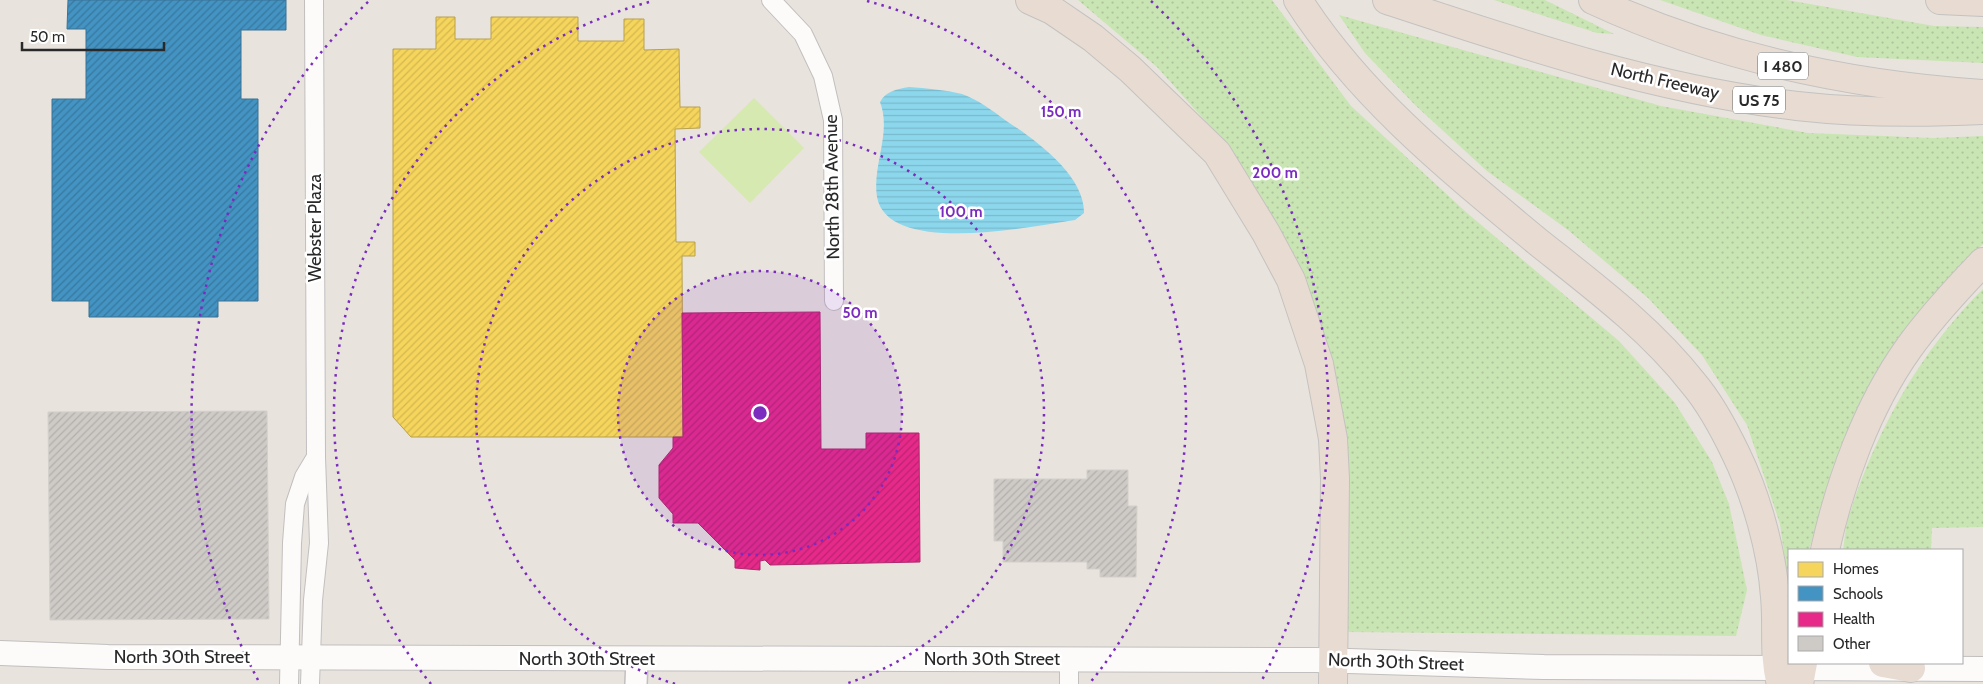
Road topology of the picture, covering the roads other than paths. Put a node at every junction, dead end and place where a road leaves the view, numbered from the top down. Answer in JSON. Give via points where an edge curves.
{"nodes":[{"id":1,"x":314,"y":0,"type":"edge"},
{"id":2,"x":771,"y":0,"type":"edge"},
{"id":3,"x":1030,"y":0,"type":"edge"},
{"id":4,"x":1298,"y":0,"type":"edge"},
{"id":5,"x":1386,"y":0,"type":"edge"},
{"id":6,"x":1593,"y":0,"type":"edge"},
{"id":7,"x":1940,"y":0,"type":"edge"},
{"id":8,"x":1983,"y":2,"type":"edge"},
{"id":9,"x":1983,"y":94,"type":"edge"},
{"id":10,"x":1983,"y":110,"type":"edge"},
{"id":11,"x":1983,"y":262,"type":"edge"},
{"id":12,"x":834,"y":301,"type":"dead end"},
{"id":13,"x":316,"y":457,"type":"junction"},
{"id":14,"x":1825,"y":549,"type":"edge"},
{"id":15,"x":1788,"y":652,"type":"edge"},
{"id":16,"x":0,"y":653,"type":"edge"},
{"id":17,"x":300,"y":657,"type":"junction"},
{"id":18,"x":637,"y":659,"type":"junction"},
{"id":19,"x":1069,"y":659,"type":"junction"},
{"id":20,"x":1889,"y":664,"type":"edge"},
{"id":21,"x":1911,"y":668,"type":"junction"},
{"id":22,"x":1983,"y":669,"type":"edge"},
{"id":23,"x":1333,"y":672,"type":"edge"},
{"id":24,"x":1793,"y":674,"type":"edge"},
{"id":25,"x":289,"y":684,"type":"edge"},
{"id":26,"x":310,"y":684,"type":"edge"},
{"id":27,"x":636,"y":684,"type":"edge"},
{"id":28,"x":1069,"y":684,"type":"edge"}],
"edges":[{"from":1,"to":13,"type":"street","name":"Webster Plaza"},
{"from":2,"to":12,"type":"street","name":"North 28th Avenue","via":[[803,34],[823,76],[833,120]]},
{"from":3,"to":23,"type":"highway","via":[[1052,10],[1100,44],[1217,153],[1291,280],[1319,364],[1333,439]]},
{"from":4,"to":15,"type":"highway","via":[[1344,60],[1398,120],[1489,202],[1633,320],[1693,383],[1715,413],[1737,456],[1756,507]]},
{"from":5,"to":10,"type":"highway","name":"North Freeway","number":"US 75","via":[[1596,65],[1726,95],[1866,112]]},
{"from":6,"to":9,"type":"highway","number":"I 480","via":[[1658,28],[1754,59],[1867,81]]},
{"from":7,"to":8,"type":"highway"},
{"from":11,"to":14,"type":"highway","via":[[1912,344],[1884,390],[1847,469]]},
{"from":13,"to":17,"type":"street","name":"Webster Plaza","via":[[319,555]]},
{"from":13,"to":17,"type":"street","name":"Webster Plaza","via":[[301,483],[295,504],[292,544]]},
{"from":16,"to":17,"type":"main road","name":"North 30th Street","via":[[108,657]]},
{"from":17,"to":18,"type":"main road","name":"North 30th Street"},
{"from":17,"to":25,"type":"street","name":"Webster Plaza"},
{"from":17,"to":26,"type":"street","name":"Webster Plaza"},
{"from":18,"to":19,"type":"main road","name":"North 30th Street"},
{"from":18,"to":27,"type":"street"},
{"from":19,"to":23,"type":"main road","name":"North 30th Street"},
{"from":19,"to":28,"type":"street"},
{"from":20,"to":21,"type":"highway"},
{"from":21,"to":22,"type":"main road","name":"North 30th Street"},
{"from":21,"to":24,"type":"main road","name":"North 30th Street"},
{"from":23,"to":24,"type":"main road","name":"North 30th Street","via":[[1544,667]]}]}
